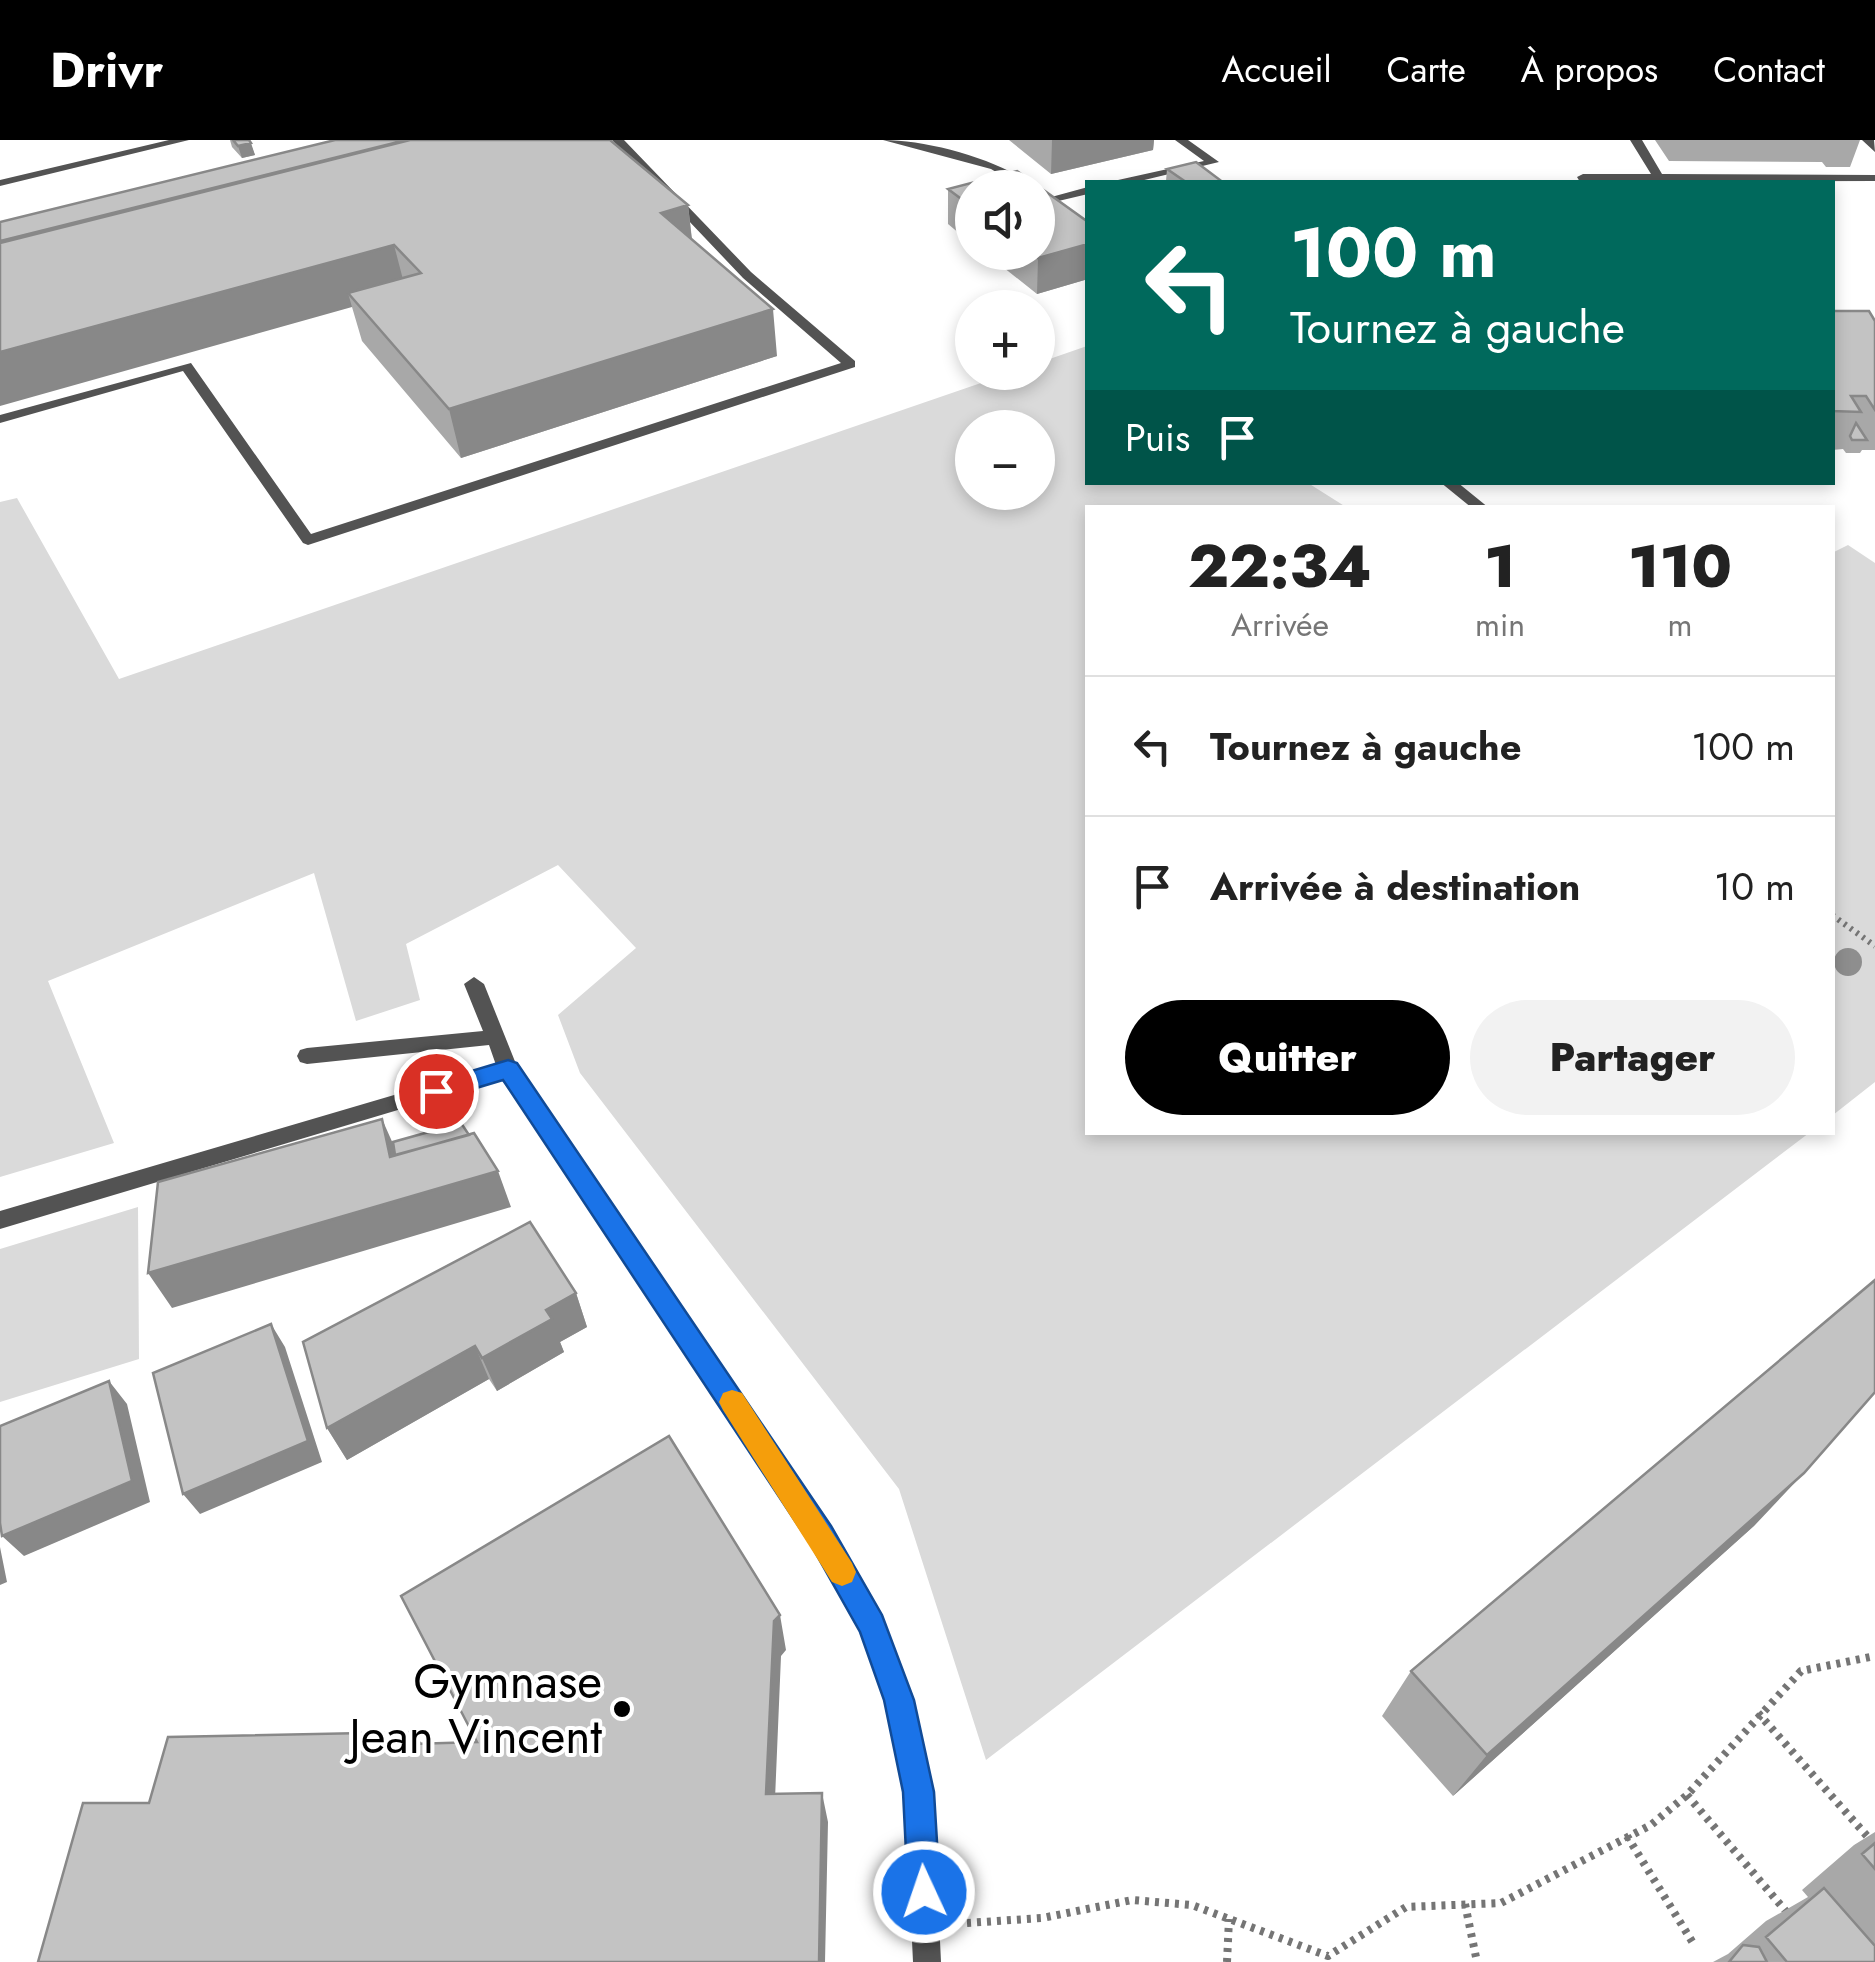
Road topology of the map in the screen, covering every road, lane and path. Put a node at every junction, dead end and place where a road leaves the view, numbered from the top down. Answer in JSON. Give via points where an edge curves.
{"nodes":[{"id":1,"x":183,"y":140,"type":"edge"},
{"id":2,"x":618,"y":140,"type":"edge"},
{"id":3,"x":889,"y":140,"type":"edge"},
{"id":4,"x":930,"y":140,"type":"edge"},
{"id":5,"x":1182,"y":140,"type":"edge"},
{"id":6,"x":1636,"y":140,"type":"edge"},
{"id":7,"x":1868,"y":140,"type":"edge"},
{"id":8,"x":911,"y":144,"type":"junction"},
{"id":9,"x":1875,"y":150,"type":"edge"},
{"id":10,"x":1000,"y":170,"type":"edge"},
{"id":11,"x":1659,"y":178,"type":"junction"},
{"id":12,"x":1875,"y":178,"type":"edge"},
{"id":13,"x":1131,"y":180,"type":"edge"},
{"id":14,"x":1584,"y":180,"type":"edge"},
{"id":15,"x":0,"y":183,"type":"edge"},
{"id":16,"x":1085,"y":191,"type":"edge"},
{"id":17,"x":1055,"y":198,"type":"edge"},
{"id":18,"x":1055,"y":202,"type":"edge"},
{"id":19,"x":1063,"y":208,"type":"edge"},
{"id":20,"x":0,"y":420,"type":"edge"},
{"id":21,"x":1451,"y":485,"type":"edge"},
{"id":22,"x":1478,"y":505,"type":"edge"},
{"id":23,"x":1835,"y":917,"type":"edge"},
{"id":24,"x":1875,"y":946,"type":"edge"},
{"id":25,"x":474,"y":984,"type":"dead end"},
{"id":26,"x":495,"y":1037,"type":"junction"},
{"id":27,"x":307,"y":1056,"type":"dead end"},
{"id":28,"x":508,"y":1069,"type":"junction"},
{"id":29,"x":0,"y":1220,"type":"edge"},
{"id":30,"x":1875,"y":1656,"type":"edge"},
{"id":31,"x":1758,"y":1713,"type":"junction"},
{"id":32,"x":1687,"y":1794,"type":"junction"},
{"id":33,"x":1627,"y":1836,"type":"junction"},
{"id":34,"x":1875,"y":1845,"type":"edge"},
{"id":35,"x":1464,"y":1904,"type":"junction"},
{"id":36,"x":1229,"y":1919,"type":"junction"},
{"id":37,"x":926,"y":1926,"type":"junction"},
{"id":38,"x":1803,"y":1932,"type":"edge"},
{"id":39,"x":1693,"y":1943,"type":"dead end"},
{"id":40,"x":926,"y":1962,"type":"edge"},
{"id":41,"x":1227,"y":1962,"type":"edge"},
{"id":42,"x":1477,"y":1962,"type":"edge"}],
"edges":[{"from":1,"to":15,"type":"street"},
{"from":2,"to":20,"type":"street","via":[[747,275],[850,364],[308,540],[186,366]]},
{"from":3,"to":8,"type":"street"},
{"from":4,"to":8,"type":"street"},
{"from":5,"to":13,"type":"street","via":[[1212,162]]},
{"from":6,"to":11,"type":"street"},
{"from":7,"to":9,"type":"street"},
{"from":8,"to":10,"type":"street"},
{"from":11,"to":12,"type":"street"},
{"from":11,"to":14,"type":"street"},
{"from":16,"to":17,"type":"street"},
{"from":18,"to":19,"type":"street"},
{"from":21,"to":22,"type":"street"},
{"from":23,"to":24,"type":"path"},
{"from":25,"to":26,"type":"street"},
{"from":26,"to":27,"type":"street"},
{"from":26,"to":28,"type":"street"},
{"from":28,"to":29,"type":"street"},
{"from":28,"to":37,"type":"street","via":[[821,1535],[872,1625],[899,1700],[919,1792]]},
{"from":30,"to":31,"type":"path","via":[[1801,1671]]},
{"from":31,"to":32,"type":"path"},
{"from":31,"to":34,"type":"path"},
{"from":32,"to":33,"type":"path"},
{"from":32,"to":38,"type":"path"},
{"from":33,"to":35,"type":"path","via":[[1501,1903]]},
{"from":33,"to":39,"type":"path"},
{"from":35,"to":36,"type":"path","via":[[1406,1907],[1328,1956]]},
{"from":35,"to":42,"type":"path"},
{"from":36,"to":37,"type":"path","via":[[1192,1905],[1132,1900],[1042,1918]]},
{"from":36,"to":41,"type":"path"},
{"from":37,"to":40,"type":"street"}]}
